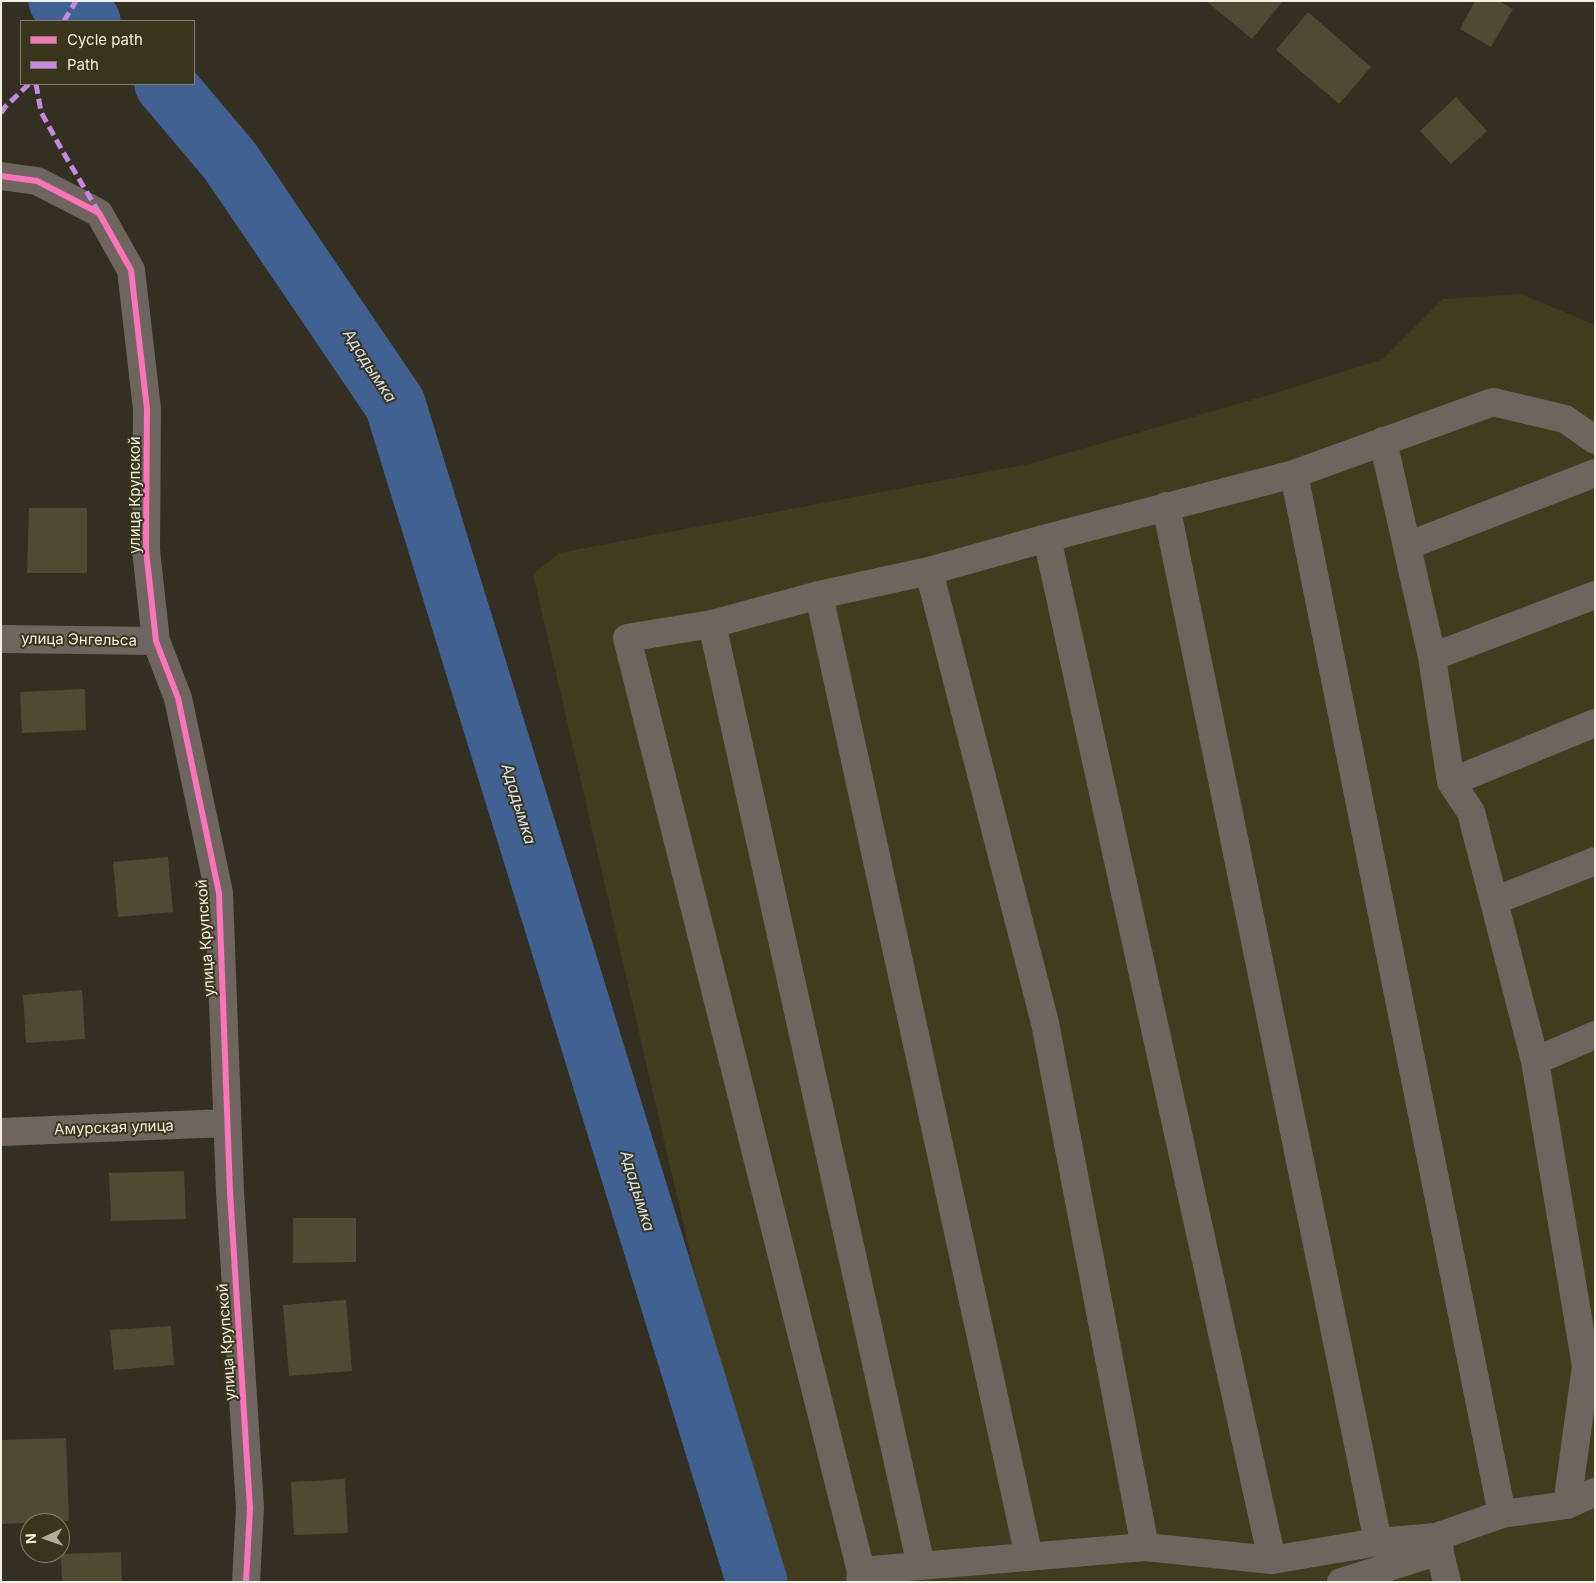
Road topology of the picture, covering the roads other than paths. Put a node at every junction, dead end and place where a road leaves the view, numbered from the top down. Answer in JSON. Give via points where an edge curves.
{"nodes":[{"id":1,"x":1,"y":176,"type":"edge"},
{"id":2,"x":1595,"y":440,"type":"edge"},
{"id":3,"x":1383,"y":441,"type":"junction"},
{"id":4,"x":1595,"y":473,"type":"edge"},
{"id":5,"x":1294,"y":474,"type":"junction"},
{"id":6,"x":1166,"y":506,"type":"junction"},
{"id":7,"x":1047,"y":538,"type":"junction"},
{"id":8,"x":1407,"y":546,"type":"junction"},
{"id":9,"x":929,"y":571,"type":"junction"},
{"id":10,"x":819,"y":595,"type":"junction"},
{"id":11,"x":1595,"y":595,"type":"edge"},
{"id":12,"x":712,"y":624,"type":"junction"},
{"id":13,"x":1,"y":639,"type":"edge"},
{"id":14,"x":156,"y":641,"type":"junction"},
{"id":15,"x":1432,"y":657,"type":"junction"},
{"id":16,"x":1595,"y":723,"type":"edge"},
{"id":17,"x":1451,"y":782,"type":"junction"},
{"id":18,"x":1595,"y":861,"type":"edge"},
{"id":19,"x":1494,"y":901,"type":"junction"},
{"id":20,"x":1595,"y":1035,"type":"edge"},
{"id":21,"x":1535,"y":1061,"type":"junction"},
{"id":22,"x":227,"y":1123,"type":"junction"},
{"id":23,"x":1,"y":1132,"type":"edge"},
{"id":24,"x":1595,"y":1492,"type":"edge"},
{"id":25,"x":1567,"y":1505,"type":"junction"},
{"id":26,"x":1502,"y":1514,"type":"junction"},
{"id":27,"x":1378,"y":1542,"type":"junction"},
{"id":28,"x":1438,"y":1544,"type":"junction"},
{"id":29,"x":1145,"y":1547,"type":"junction"},
{"id":30,"x":1030,"y":1557,"type":"junction"},
{"id":31,"x":1272,"y":1560,"type":"junction"},
{"id":32,"x":921,"y":1566,"type":"junction"},
{"id":33,"x":861,"y":1576,"type":"edge"},
{"id":34,"x":246,"y":1582,"type":"edge"},
{"id":35,"x":1341,"y":1582,"type":"edge"},
{"id":36,"x":1447,"y":1582,"type":"edge"}],
"edges":[{"from":1,"to":14,"type":"street","name":"улица Крупской","via":[[37,181],[99,213],[131,270],[147,409],[146,550]]},
{"from":2,"to":3,"type":"street","via":[[1565,420],[1493,402]]},
{"from":3,"to":5,"type":"street"},
{"from":3,"to":8,"type":"street"},
{"from":4,"to":8,"type":"street"},
{"from":5,"to":6,"type":"street"},
{"from":5,"to":26,"type":"street"},
{"from":6,"to":7,"type":"street"},
{"from":6,"to":27,"type":"street"},
{"from":7,"to":9,"type":"street"},
{"from":7,"to":31,"type":"street"},
{"from":8,"to":15,"type":"street"},
{"from":9,"to":10,"type":"street"},
{"from":9,"to":29,"type":"street","via":[[1045,1023]]},
{"from":10,"to":12,"type":"street"},
{"from":10,"to":30,"type":"street"},
{"from":11,"to":15,"type":"street"},
{"from":12,"to":32,"type":"street"},
{"from":12,"to":33,"type":"street","via":[[627,638]]},
{"from":13,"to":14,"type":"street","name":"улица Энгельса"},
{"from":14,"to":22,"type":"street","name":"улица Крупской","via":[[178,698],[219,893]]},
{"from":15,"to":17,"type":"street"},
{"from":16,"to":17,"type":"street"},
{"from":17,"to":19,"type":"street","via":[[1471,812]]},
{"from":18,"to":19,"type":"street"},
{"from":19,"to":21,"type":"street"},
{"from":20,"to":21,"type":"street"},
{"from":21,"to":25,"type":"street","via":[[1586,1366]]},
{"from":22,"to":23,"type":"street","name":"Амурская улица"},
{"from":22,"to":34,"type":"street","name":"улица Крупской","via":[[250,1508]]},
{"from":24,"to":25,"type":"street"},
{"from":25,"to":26,"type":"street"},
{"from":26,"to":28,"type":"street"},
{"from":27,"to":28,"type":"street"},
{"from":27,"to":31,"type":"street"},
{"from":28,"to":35,"type":"street"},
{"from":28,"to":36,"type":"street"},
{"from":29,"to":30,"type":"street"},
{"from":29,"to":31,"type":"street"},
{"from":30,"to":32,"type":"street"},
{"from":32,"to":33,"type":"street"}]}
